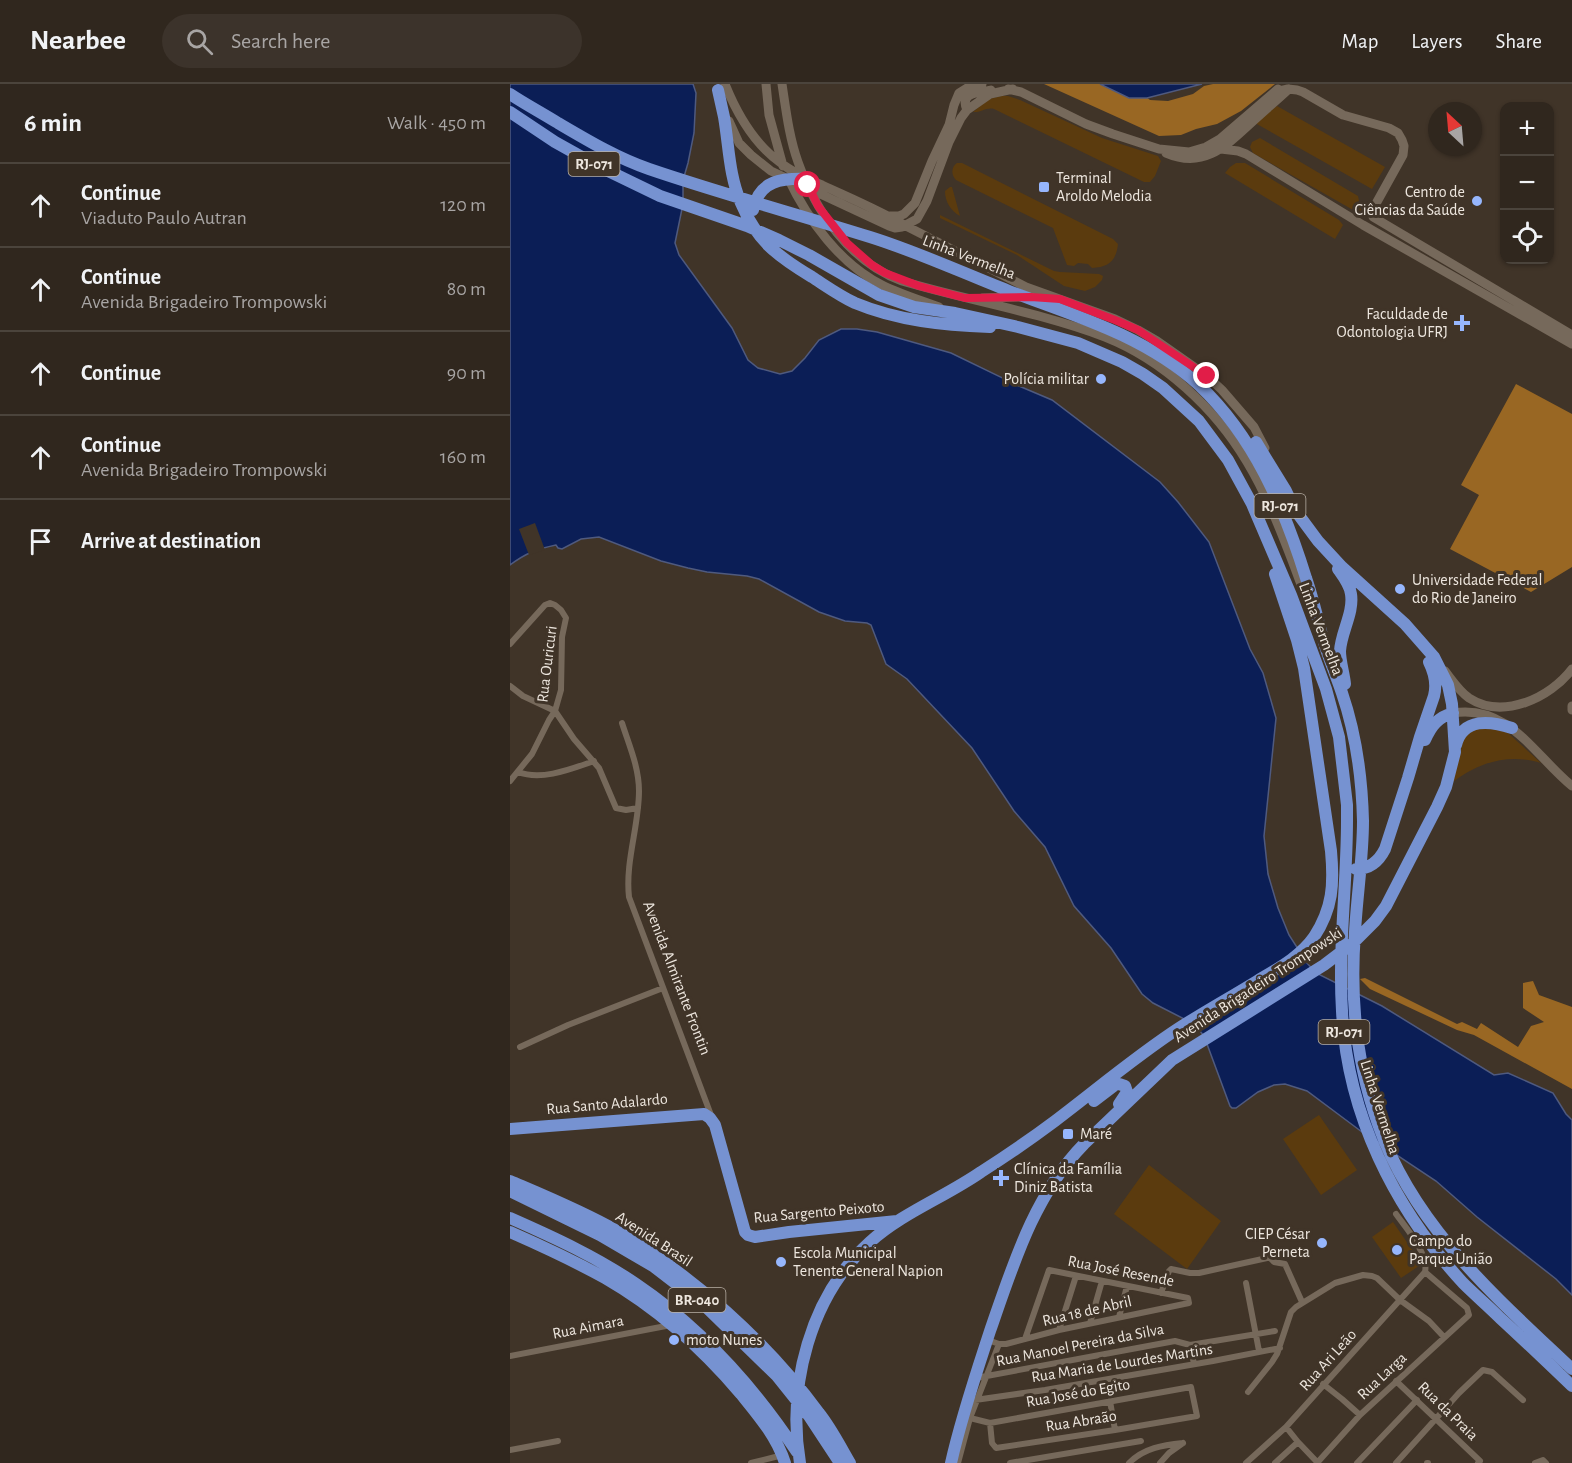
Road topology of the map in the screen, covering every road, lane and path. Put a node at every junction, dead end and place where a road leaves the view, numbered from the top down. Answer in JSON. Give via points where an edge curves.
{"nodes":[{"id":1,"x":766,"y":84,"type":"edge"},
{"id":2,"x":782,"y":84,"type":"edge"},
{"id":3,"x":982,"y":84,"type":"edge"},
{"id":4,"x":719,"y":86,"type":"edge"},
{"id":5,"x":1008,"y":86,"type":"edge"},
{"id":6,"x":1289,"y":86,"type":"edge"},
{"id":7,"x":510,"y":94,"type":"edge"},
{"id":8,"x":510,"y":112,"type":"edge"},
{"id":9,"x":1159,"y":149,"type":"junction"},
{"id":10,"x":1221,"y":150,"type":"junction"},
{"id":11,"x":786,"y":178,"type":"junction"},
{"id":12,"x":808,"y":179,"type":"junction"},
{"id":13,"x":890,"y":216,"type":"junction"},
{"id":14,"x":918,"y":217,"type":"junction"},
{"id":15,"x":906,"y":226,"type":"junction"},
{"id":16,"x":758,"y":234,"type":"junction"},
{"id":17,"x":937,"y":242,"type":"junction"},
{"id":18,"x":965,"y":298,"type":"junction"},
{"id":19,"x":1060,"y":299,"type":"junction"},
{"id":20,"x":955,"y":313,"type":"junction"},
{"id":21,"x":1018,"y":327,"type":"junction"},
{"id":22,"x":1572,"y":335,"type":"edge"},
{"id":23,"x":1572,"y":344,"type":"edge"},
{"id":24,"x":1197,"y":383,"type":"junction"},
{"id":25,"x":1286,"y":491,"type":"junction"},
{"id":26,"x":1261,"y":527,"type":"junction"},
{"id":27,"x":1318,"y":541,"type":"junction"},
{"id":28,"x":1412,"y":632,"type":"junction"},
{"id":29,"x":510,"y":644,"type":"edge"},
{"id":30,"x":1327,"y":650,"type":"junction"},
{"id":31,"x":1434,"y":657,"type":"junction"},
{"id":32,"x":1572,"y":669,"type":"edge"},
{"id":33,"x":510,"y":686,"type":"edge"},
{"id":34,"x":555,"y":711,"type":"junction"},
{"id":35,"x":1453,"y":713,"type":"junction"},
{"id":36,"x":1349,"y":718,"type":"junction"},
{"id":37,"x":622,"y":723,"type":"dead end"},
{"id":38,"x":1512,"y":728,"type":"junction"},
{"id":39,"x":1455,"y":752,"type":"junction"},
{"id":40,"x":594,"y":761,"type":"junction"},
{"id":41,"x":518,"y":772,"type":"junction"},
{"id":42,"x":1321,"y":776,"type":"junction"},
{"id":43,"x":1408,"y":778,"type":"junction"},
{"id":44,"x":510,"y":782,"type":"edge"},
{"id":45,"x":1572,"y":786,"type":"edge"},
{"id":46,"x":638,"y":808,"type":"junction"},
{"id":47,"x":663,"y":988,"type":"junction"},
{"id":48,"x":520,"y":1047,"type":"dead end"},
{"id":49,"x":706,"y":1113,"type":"junction"},
{"id":50,"x":1105,"y":1124,"type":"junction"},
{"id":51,"x":510,"y":1129,"type":"edge"},
{"id":52,"x":1022,"y":1144,"type":"junction"},
{"id":53,"x":510,"y":1180,"type":"edge"},
{"id":54,"x":510,"y":1191,"type":"edge"},
{"id":55,"x":1396,"y":1214,"type":"dead end"},
{"id":56,"x":510,"y":1218,"type":"edge"},
{"id":57,"x":898,"y":1221,"type":"junction"},
{"id":58,"x":510,"y":1232,"type":"edge"},
{"id":59,"x":745,"y":1232,"type":"joint"},
{"id":60,"x":1425,"y":1272,"type":"junction"},
{"id":61,"x":1076,"y":1276,"type":"junction"},
{"id":62,"x":1102,"y":1281,"type":"junction"},
{"id":63,"x":1246,"y":1283,"type":"dead end"},
{"id":64,"x":1127,"y":1286,"type":"junction"},
{"id":65,"x":1161,"y":1293,"type":"junction"},
{"id":66,"x":1188,"y":1298,"type":"joint"},
{"id":67,"x":1400,"y":1300,"type":"junction"},
{"id":68,"x":1302,"y":1302,"type":"junction"},
{"id":69,"x":1119,"y":1317,"type":"junction"},
{"id":70,"x":1090,"y":1323,"type":"junction"},
{"id":71,"x":671,"y":1325,"type":"junction"},
{"id":72,"x":1059,"y":1330,"type":"junction"},
{"id":73,"x":1275,"y":1331,"type":"dead end"},
{"id":74,"x":1257,"y":1334,"type":"junction"},
{"id":75,"x":1444,"y":1337,"type":"junction"},
{"id":76,"x":1025,"y":1339,"type":"junction"},
{"id":77,"x":993,"y":1342,"type":"junction"},
{"id":78,"x":1190,"y":1345,"type":"junction"},
{"id":79,"x":1280,"y":1348,"type":"junction"},
{"id":80,"x":1259,"y":1351,"type":"junction"},
{"id":81,"x":510,"y":1356,"type":"edge"},
{"id":82,"x":1194,"y":1364,"type":"junction"},
{"id":83,"x":1567,"y":1370,"type":"edge"},
{"id":84,"x":981,"y":1377,"type":"junction"},
{"id":85,"x":1396,"y":1381,"type":"junction"},
{"id":86,"x":1323,"y":1384,"type":"junction"},
{"id":87,"x":1572,"y":1386,"type":"edge"},
{"id":88,"x":1248,"y":1392,"type":"dead end"},
{"id":89,"x":972,"y":1400,"type":"junction"},
{"id":90,"x":1417,"y":1400,"type":"junction"},
{"id":91,"x":1523,"y":1400,"type":"dead end"},
{"id":92,"x":1110,"y":1401,"type":"junction"},
{"id":93,"x":1359,"y":1415,"type":"junction"},
{"id":94,"x":1197,"y":1416,"type":"joint"},
{"id":95,"x":970,"y":1418,"type":"junction"},
{"id":96,"x":1436,"y":1419,"type":"junction"},
{"id":97,"x":990,"y":1423,"type":"junction"},
{"id":98,"x":1286,"y":1426,"type":"junction"},
{"id":99,"x":1115,"y":1430,"type":"junction"},
{"id":100,"x":1140,"y":1441,"type":"dead end"},
{"id":101,"x":558,"y":1442,"type":"dead end"},
{"id":102,"x":1298,"y":1442,"type":"junction"},
{"id":103,"x":955,"y":1443,"type":"junction"},
{"id":104,"x":510,"y":1450,"type":"edge"},
{"id":105,"x":1039,"y":1458,"type":"junction"},
{"id":106,"x":784,"y":1459,"type":"edge"},
{"id":107,"x":1479,"y":1462,"type":"edge"},
{"id":108,"x":751,"y":1463,"type":"edge"},
{"id":109,"x":802,"y":1463,"type":"edge"},
{"id":110,"x":840,"y":1463,"type":"edge"},
{"id":111,"x":850,"y":1463,"type":"edge"},
{"id":112,"x":944,"y":1463,"type":"edge"},
{"id":113,"x":951,"y":1463,"type":"edge"},
{"id":114,"x":958,"y":1463,"type":"edge"},
{"id":115,"x":1010,"y":1463,"type":"edge"},
{"id":116,"x":1046,"y":1463,"type":"edge"},
{"id":117,"x":1129,"y":1463,"type":"edge"},
{"id":118,"x":1160,"y":1463,"type":"edge"},
{"id":119,"x":1246,"y":1463,"type":"edge"},
{"id":120,"x":1275,"y":1463,"type":"edge"},
{"id":121,"x":1317,"y":1463,"type":"edge"},
{"id":122,"x":1357,"y":1463,"type":"edge"},
{"id":123,"x":1396,"y":1463,"type":"edge"},
{"id":124,"x":1535,"y":1463,"type":"edge"},
{"id":125,"x":1546,"y":1463,"type":"edge"}],
"edges":[{"from":1,"to":20,"type":"street","via":[[769,115],[781,158],[809,216],[841,254],[881,285]]},
{"from":2,"to":18,"type":"street","via":[[798,161],[813,196],[847,243],[885,273]]},
{"from":3,"to":13,"type":"street","via":[[967,88],[958,96],[918,197],[908,211]]},
{"from":4,"to":11,"type":"street","name":"Avenida Brigadeiro Trompowski","via":[[739,143],[765,167]]},
{"from":4,"to":12,"type":"street","name":"Avenida Brigadeiro Trompowski","via":[[760,143],[781,163]]},
{"from":4,"to":16,"type":"highway","via":[[738,195]]},
{"from":5,"to":9,"type":"street","via":[[1098,129]]},
{"from":5,"to":14,"type":"street","via":[[970,94],[965,100],[967,110],[949,142]]},
{"from":6,"to":9,"type":"street","via":[[1275,92],[1213,144],[1185,152]]},
{"from":6,"to":10,"type":"street"},
{"from":6,"to":22,"type":"street","via":[[1343,115],[1389,128],[1400,136],[1403,154],[1372,216]]},
{"from":7,"to":24,"type":"highway","name":"Linha Vermelha","number":"RJ-071","via":[[646,169],[892,245],[1117,331],[1163,357]]},
{"from":8,"to":20,"type":"highway","name":"Linha Vermelha","number":"RJ-071","via":[[555,142],[660,196],[779,240],[896,302]]},
{"from":9,"to":10,"type":"street","via":[[1188,159]]},
{"from":10,"to":23,"type":"street","via":[[1246,154]]},
{"from":11,"to":12,"type":"highway"},
{"from":11,"to":15,"type":"street","name":"Avenida Brigadeiro Trompowski","via":[[889,226]]},
{"from":11,"to":16,"type":"highway","via":[[767,186],[756,199],[753,216]]},
{"from":12,"to":13,"type":"street","name":"Avenida Brigadeiro Trompowski"},
{"from":13,"to":15,"type":"street","name":"Avenida Brigadeiro Trompowski"},
{"from":14,"to":15,"type":"street"},
{"from":14,"to":17,"type":"street"},
{"from":15,"to":17,"type":"street","name":"Avenida Brigadeiro Trompowski"},
{"from":16,"to":21,"type":"highway","via":[[786,262],[842,296],[885,314],[944,324]]},
{"from":17,"to":19,"type":"street","name":"Avenida Brigadeiro Trompowski","via":[[1026,287]]},
{"from":18,"to":19,"type":"street"},
{"from":18,"to":30,"type":"street","name":"Linha Vermelha","via":[[1040,316],[1119,343],[1159,367],[1193,395],[1227,432],[1248,463]]},
{"from":19,"to":25,"type":"street","name":"Avenida Brigadeiro Trompowski","via":[[1138,330],[1207,376],[1254,427]]},
{"from":20,"to":21,"type":"highway","name":"Linha Vermelha","number":"RJ-071"},
{"from":21,"to":26,"type":"highway","name":"Linha Vermelha","number":"RJ-071","via":[[1101,352],[1163,388],[1215,441],[1241,483]]},
{"from":24,"to":25,"type":"highway","via":[[1234,413]]},
{"from":24,"to":30,"type":"highway","name":"Linha Vermelha","number":"RJ-071","via":[[1247,442],[1275,495]]},
{"from":25,"to":27,"type":"highway","name":"Avenida Brigadeiro Trompowski"},
{"from":26,"to":42,"type":"highway","name":"Linha Vermelha","via":[[1301,654]]},
{"from":26,"to":83,"type":"highway","name":"Linha Vermelha","number":"RJ-071","via":[[1292,595],[1326,689],[1341,747],[1347,805],[1341,995],[1350,1073],[1366,1126],[1383,1169],[1440,1257],[1465,1285]]},
{"from":27,"to":28,"type":"highway","name":"Avenida Brigadeiro Trompowski"},
{"from":27,"to":36,"type":"highway","via":[[1346,580],[1351,594],[1340,649]]},
{"from":28,"to":31,"type":"highway","name":"Avenida Brigadeiro Trompowski"},
{"from":28,"to":43,"type":"highway","via":[[1435,676],[1436,690]]},
{"from":29,"to":34,"type":"street","name":"Rua Ouricuri","via":[[544,604],[552,603],[564,613],[561,690]]},
{"from":30,"to":36,"type":"highway","name":"Linha Vermelha","number":"RJ-071"},
{"from":31,"to":32,"type":"street","via":[[1463,694],[1492,706],[1512,706],[1533,699],[1556,687]]},
{"from":31,"to":35,"type":"highway","name":"Avenida Brigadeiro Trompowski","via":[[1448,685]]},
{"from":33,"to":34,"type":"street"},
{"from":34,"to":40,"type":"street"},
{"from":34,"to":41,"type":"street","name":"Rua Ouricuri"},
{"from":35,"to":38,"type":"street","via":[[1495,717]]},
{"from":35,"to":39,"type":"highway","name":"Avenida Brigadeiro Trompowski"},
{"from":35,"to":43,"type":"highway","via":[[1430,730]]},
{"from":36,"to":83,"type":"highway","name":"Linha Vermelha","number":"RJ-071","via":[[1360,770],[1363,826],[1353,978],[1363,1071],[1377,1123],[1405,1183],[1436,1231]]},
{"from":37,"to":46,"type":"street","name":"Avenida Almirante Frontin","via":[[638,778]]},
{"from":38,"to":39,"type":"highway","via":[[1477,723],[1460,734]]},
{"from":38,"to":45,"type":"street"},
{"from":39,"to":50,"type":"highway","name":"Avenida Brigadeiro Trompowski","via":[[1442,798],[1386,906],[1364,933],[1342,952],[1180,1054]]},
{"from":40,"to":41,"type":"street","via":[[552,773]]},
{"from":40,"to":46,"type":"street","via":[[616,808]]},
{"from":41,"to":44,"type":"street","name":"Rua Ouricuri"},
{"from":42,"to":43,"type":"highway","via":[[1341,857],[1358,869],[1381,858]]},
{"from":42,"to":52,"type":"highway","name":"Avenida Brigadeiro Trompowski","via":[[1333,873],[1328,910],[1314,937],[1296,956],[1179,1028]]},
{"from":46,"to":47,"type":"street","name":"Avenida Almirante Frontin","via":[[629,897]]},
{"from":47,"to":48,"type":"street"},
{"from":47,"to":49,"type":"street","name":"Avenida Almirante Frontin"},
{"from":49,"to":51,"type":"highway","name":"Rua Santo Adalardo"},
{"from":49,"to":59,"type":"highway","name":"Avenida Almirante Frontin"},
{"from":50,"to":52,"type":"highway","via":[[1126,1095],[1123,1085],[1116,1085],[1043,1138]]},
{"from":50,"to":77,"type":"highway","name":"Avenida Brigadeiro Trompowski","via":[[1070,1158],[1041,1203],[1007,1284]]},
{"from":52,"to":57,"type":"highway","name":"Avenida Brigadeiro Trompowski"},
{"from":53,"to":111,"type":"highway","name":"Avenida Brasil","via":[[615,1230],[710,1298],[791,1378],[820,1413]]},
{"from":54,"to":110,"type":"highway","name":"Avenida Brasil","number":"BR-040","via":[[653,1266],[705,1306],[777,1376]]},
{"from":55,"to":60,"type":"street","via":[[1420,1249]]},
{"from":56,"to":109,"type":"highway","number":"BR-040","via":[[607,1266],[674,1312],[743,1380],[769,1411]]},
{"from":57,"to":59,"type":"highway","name":"Rua Sargento Peixoto","via":[[755,1237]]},
{"from":57,"to":109,"type":"highway","name":"Avenida Brigadeiro Trompowski","via":[[870,1241],[852,1261],[815,1323],[798,1397],[797,1436]]},
{"from":58,"to":71,"type":"highway","via":[[607,1279]]},
{"from":60,"to":67,"type":"street","name":"Rua Ari Leão"},
{"from":60,"to":75,"type":"street","name":"Rua Larga","via":[[1470,1313]]},
{"from":61,"to":62,"type":"street","name":"Rua José Resende"},
{"from":61,"to":72,"type":"street"},
{"from":61,"to":76,"type":"street","name":"Rua José Resende","via":[[1049,1270]]},
{"from":62,"to":64,"type":"street","name":"Rua José Resende"},
{"from":62,"to":70,"type":"street"},
{"from":63,"to":74,"type":"street"},
{"from":64,"to":65,"type":"street","name":"Rua José Resende"},
{"from":64,"to":69,"type":"street"},
{"from":65,"to":66,"type":"street","name":"Rua José Resende"},
{"from":65,"to":68,"type":"street","via":[[1171,1269],[1199,1273],[1270,1258],[1285,1264]]},
{"from":66,"to":69,"type":"street","name":"Rua 18 de Abril","via":[[1189,1303]]},
{"from":67,"to":68,"type":"street","via":[[1377,1278],[1363,1275],[1335,1283]]},
{"from":67,"to":75,"type":"street"},
{"from":67,"to":86,"type":"street","name":"Rua Ari Leão"},
{"from":68,"to":79,"type":"street","via":[[1291,1312]]},
{"from":69,"to":70,"type":"street","name":"Rua 18 de Abril"},
{"from":70,"to":72,"type":"street","name":"Rua 18 de Abril"},
{"from":71,"to":81,"type":"street","name":"Rua Aimara"},
{"from":71,"to":106,"type":"highway","via":[[717,1366],[760,1418]]},
{"from":72,"to":76,"type":"street","name":"Rua 18 de Abril"},
{"from":73,"to":74,"type":"street","name":"Rua Manoel Pereira da Silva"},
{"from":74,"to":78,"type":"street","name":"Rua Manoel Pereira da Silva"},
{"from":74,"to":80,"type":"street"},
{"from":75,"to":85,"type":"street","name":"Rua Larga"},
{"from":76,"to":77,"type":"street","name":"Rua 18 de Abril","via":[[1006,1344]]},
{"from":77,"to":84,"type":"highway","name":"Avenida Brigadeiro Trompowski"},
{"from":78,"to":82,"type":"street"},
{"from":78,"to":84,"type":"street","name":"Rua Manoel Pereira da Silva","via":[[1175,1341]]},
{"from":79,"to":80,"type":"street","name":"Rua Maria de Lourdes Martins"},
{"from":79,"to":88,"type":"street"},
{"from":80,"to":82,"type":"street","name":"Rua Maria de Lourdes Martins"},
{"from":82,"to":89,"type":"street","name":"Rua Maria de Lourdes Martins"},
{"from":83,"to":87,"type":"highway","name":"Linha Vermelha","number":"RJ-071"},
{"from":84,"to":89,"type":"highway","name":"Avenida Brigadeiro Trompowski"},
{"from":85,"to":90,"type":"street","name":"Rua da Praia"},
{"from":85,"to":93,"type":"street","name":"Rua Larga"},
{"from":86,"to":93,"type":"street"},
{"from":86,"to":98,"type":"street","name":"Rua Ari Leão"},
{"from":89,"to":95,"type":"street"},
{"from":89,"to":103,"type":"highway","name":"Avenida Brigadeiro Trompowski"},
{"from":90,"to":96,"type":"street","name":"Rua da Praia"},
{"from":90,"to":122,"type":"street"},
{"from":91,"to":96,"type":"street","via":[[1486,1370]]},
{"from":92,"to":94,"type":"street","name":"Rua José do Egito","via":[[1191,1387]]},
{"from":92,"to":97,"type":"street","name":"Rua José do Egito"},
{"from":92,"to":99,"type":"street"},
{"from":93,"to":121,"type":"street","name":"Rua Larga"},
{"from":94,"to":99,"type":"street","name":"Rua Abraão"},
{"from":95,"to":97,"type":"street","name":"Rua José do Egito"},
{"from":95,"to":114,"type":"street"},
{"from":96,"to":107,"type":"street","name":"Rua da Praia"},
{"from":96,"to":123,"type":"street"},
{"from":97,"to":99,"type":"street","name":"Rua Abraão","via":[[996,1448]]},
{"from":98,"to":102,"type":"street"},
{"from":98,"to":119,"type":"street","name":"Rua Ari Leão"},
{"from":100,"to":105,"type":"street"},
{"from":101,"to":104,"type":"street"},
{"from":102,"to":120,"type":"street"},
{"from":102,"to":121,"type":"street"},
{"from":103,"to":112,"type":"highway"},
{"from":103,"to":113,"type":"highway","name":"Avenida Brigadeiro Trompowski"},
{"from":105,"to":115,"type":"street"},
{"from":105,"to":116,"type":"street"},
{"from":106,"to":108,"type":"street"},
{"from":117,"to":118,"type":"street","via":[[1149,1449],[1183,1443]]},
{"from":124,"to":125,"type":"street"}]}
